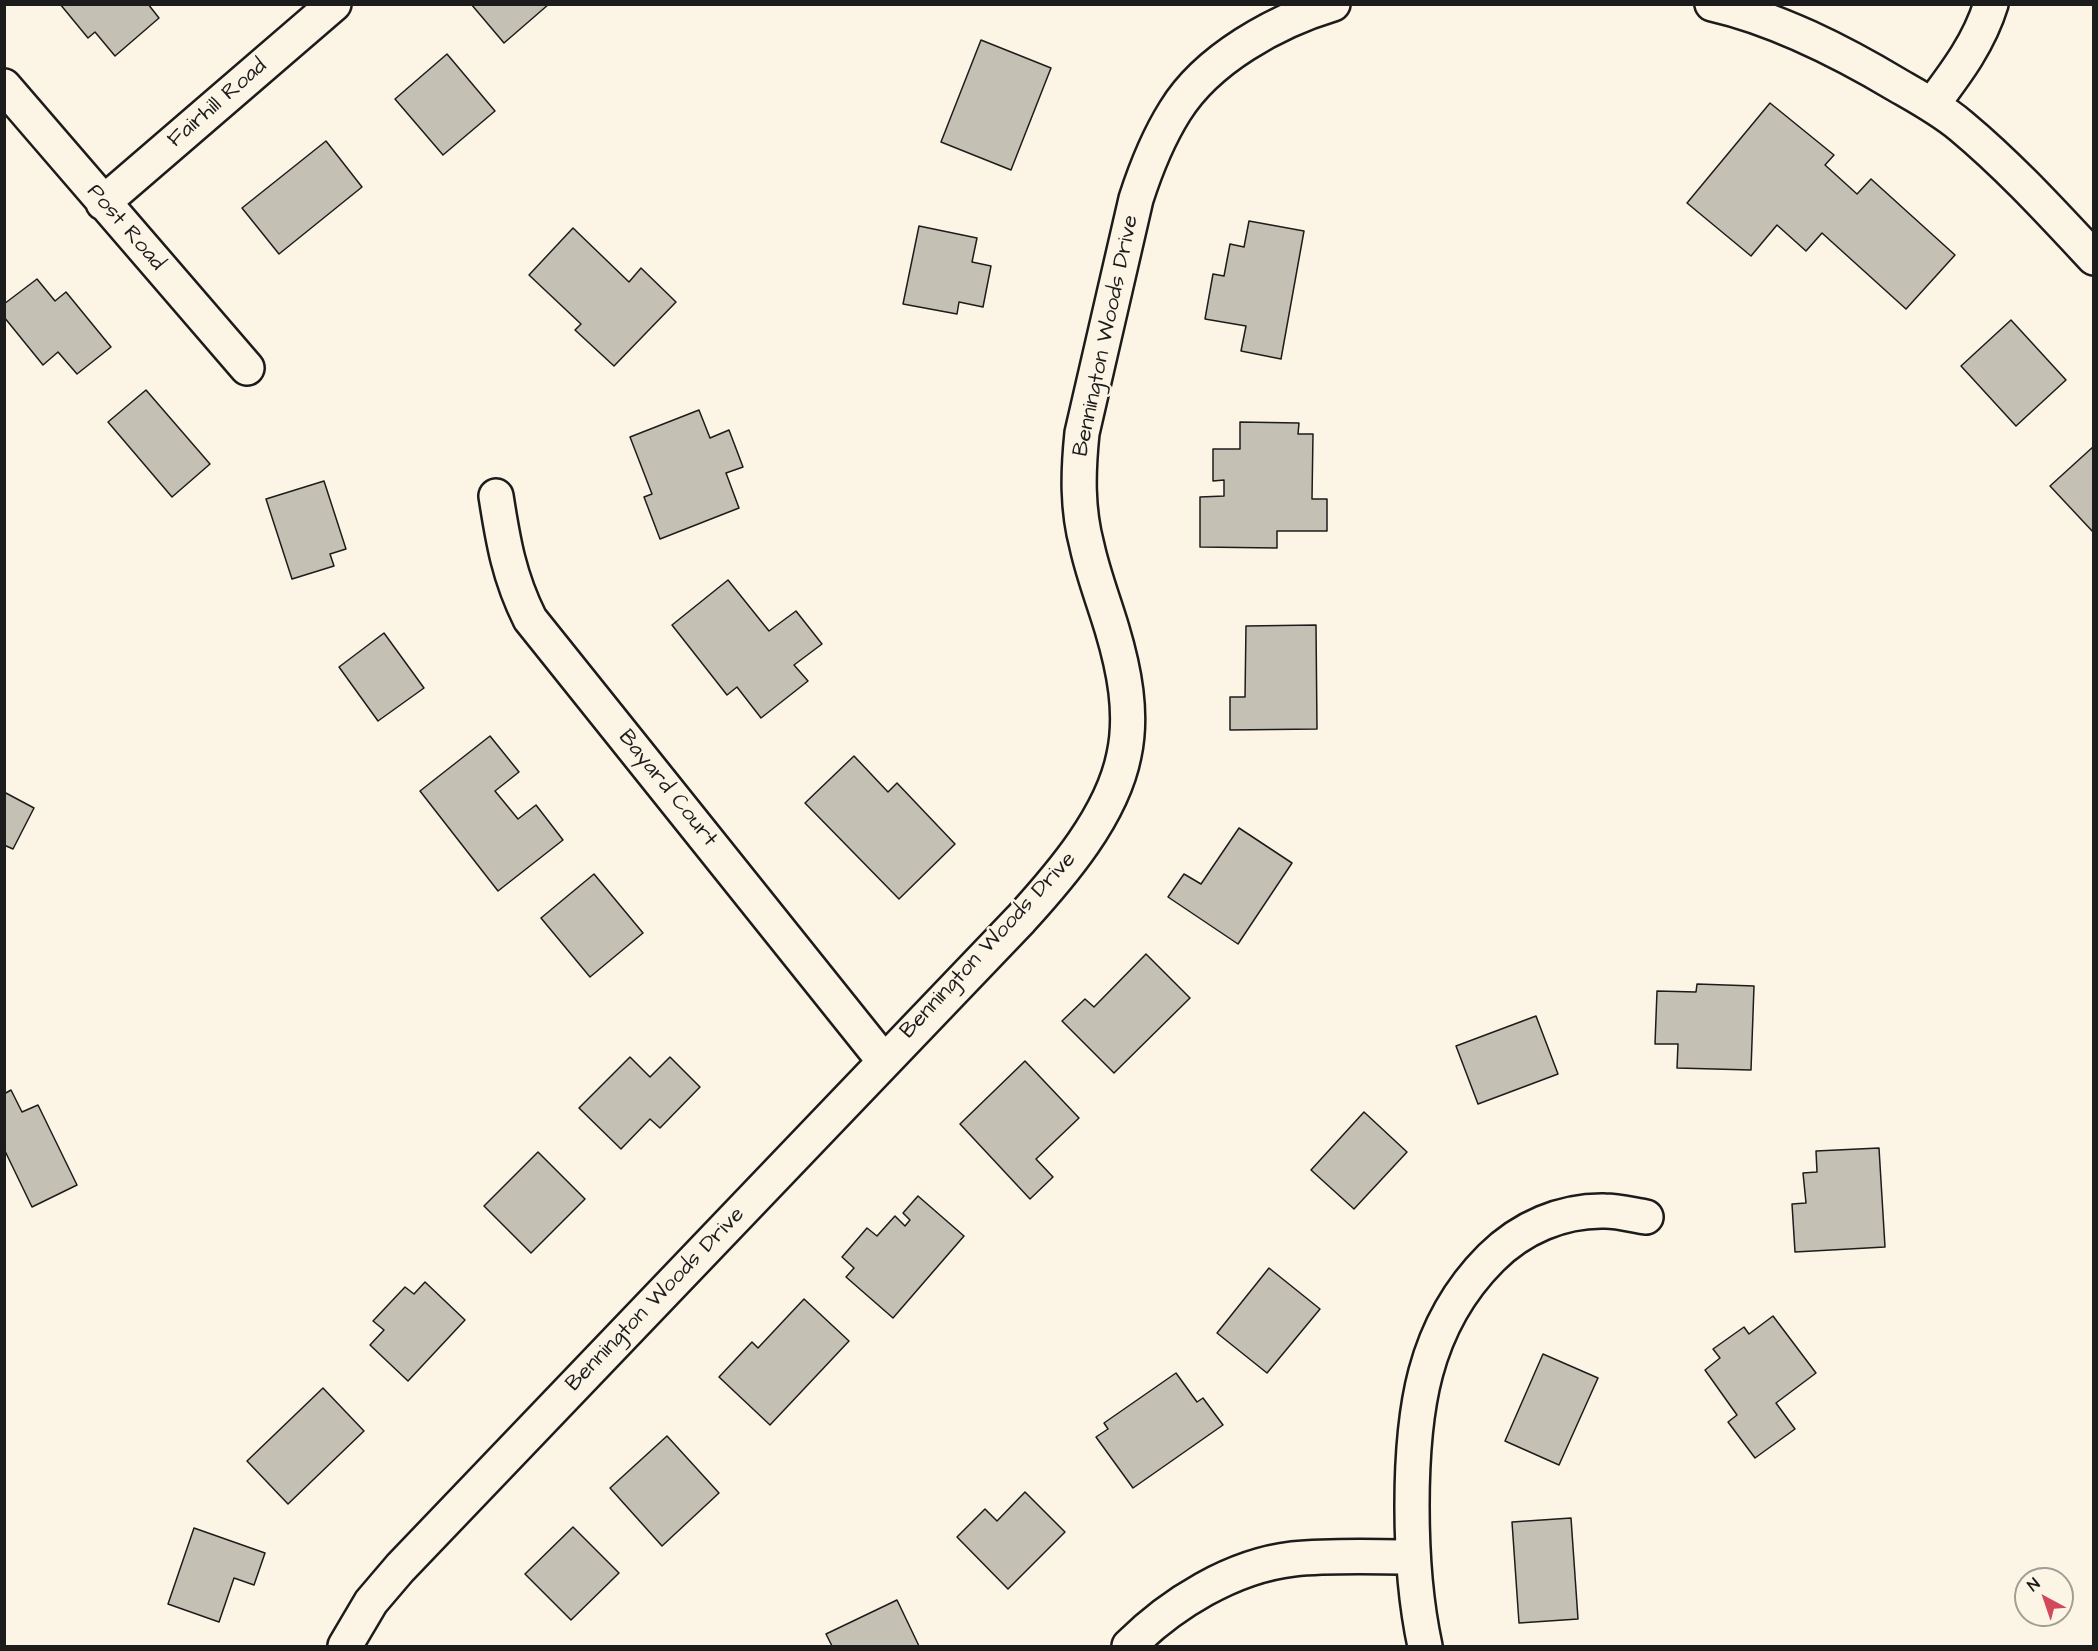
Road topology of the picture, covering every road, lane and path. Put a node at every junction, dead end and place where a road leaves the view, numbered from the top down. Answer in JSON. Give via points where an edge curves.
{"nodes":[{"id":1,"x":334,"y":4,"type":"edge"},
{"id":2,"x":1333,"y":4,"type":"edge"},
{"id":3,"x":1712,"y":4,"type":"edge"},
{"id":4,"x":1991,"y":4,"type":"edge"},
{"id":5,"x":4,"y":86,"type":"edge"},
{"id":6,"x":1932,"y":105,"type":"junction"},
{"id":7,"x":103,"y":203,"type":"junction"},
{"id":8,"x":2094,"y":258,"type":"edge"},
{"id":9,"x":247,"y":368,"type":"dead end"},
{"id":10,"x":496,"y":496,"type":"dead end"},
{"id":11,"x":884,"y":1061,"type":"junction"},
{"id":12,"x":1646,"y":1217,"type":"dead end"},
{"id":13,"x":1412,"y":1557,"type":"junction"},
{"id":14,"x":345,"y":1647,"type":"edge"},
{"id":15,"x":1129,"y":1647,"type":"edge"},
{"id":16,"x":1425,"y":1647,"type":"edge"}],
"edges":[{"from":1,"to":7,"type":"street","name":"Fairhill Road"},
{"from":2,"to":11,"type":"street","name":"Bennington Woods Drive","via":[[1287,21],[1214,67],[1176,109],[1146,168],[1082,433],[1078,471],[1086,546],[1123,667],[1127,703],[1124,755],[1105,805],[1071,862]]},
{"from":3,"to":6,"type":"street","via":[[1755,16],[1821,45]]},
{"from":4,"to":6,"type":"street","via":[[1974,46]]},
{"from":5,"to":7,"type":"street","name":"Post Road"},
{"from":6,"to":8,"type":"street","via":[[1995,155]]},
{"from":7,"to":9,"type":"street","name":"Post Road"},
{"from":10,"to":11,"type":"street","name":"Bayard Court","via":[[504,550],[530,619]]},
{"from":11,"to":14,"type":"street","name":"Bennington Woods Drive","via":[[400,1568],[371,1602]]},
{"from":12,"to":13,"type":"street","via":[[1606,1211],[1539,1224],[1503,1246],[1459,1295],[1444,1321],[1422,1380],[1413,1446]]},
{"from":13,"to":15,"type":"street","via":[[1322,1557],[1264,1565],[1204,1589],[1158,1620]]},
{"from":13,"to":16,"type":"street"}]}
